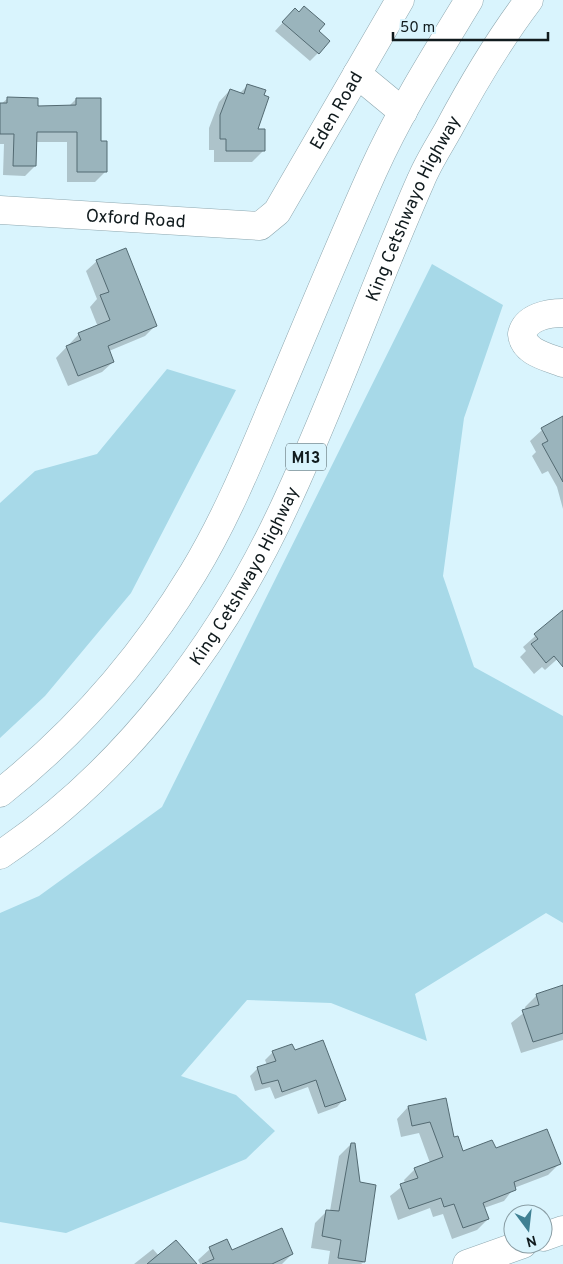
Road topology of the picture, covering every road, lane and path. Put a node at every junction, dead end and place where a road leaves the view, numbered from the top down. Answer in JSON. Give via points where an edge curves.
{"nodes":[{"id":1,"x":400,"y":0,"type":"edge"},
{"id":2,"x":469,"y":0,"type":"edge"},
{"id":3,"x":529,"y":0,"type":"edge"},
{"id":4,"x":357,"y":74,"type":"junction"},
{"id":5,"x":403,"y":112,"type":"junction"},
{"id":6,"x":0,"y":210,"type":"edge"},
{"id":7,"x":270,"y":221,"type":"joint"},
{"id":8,"x":563,"y":313,"type":"edge"},
{"id":9,"x":563,"y":363,"type":"edge"},
{"id":10,"x":0,"y":793,"type":"edge"},
{"id":11,"x":0,"y":855,"type":"edge"},
{"id":12,"x":503,"y":1251,"type":"edge"},
{"id":13,"x":467,"y":1264,"type":"edge"}],
"edges":[{"from":1,"to":4,"type":"main road","name":"Eden Road"},
{"from":2,"to":5,"type":"main road"},
{"from":3,"to":11,"type":"main road","name":"King Cetshwayo Highway","number":"M13","via":[[472,86],[422,177],[287,503],[240,593],[203,651],[110,764],[55,814]]},
{"from":4,"to":5,"type":"main road"},
{"from":4,"to":7,"type":"main road","name":"Eden Road"},
{"from":5,"to":10,"type":"main road","via":[[373,170],[231,503],[194,572],[148,640],[89,713],[42,760]]},
{"from":6,"to":7,"type":"main road","name":"Oxford Road","via":[[246,226],[260,226]]},
{"from":8,"to":9,"type":"main road","via":[[546,314],[531,321],[522,334],[529,349]]},
{"from":12,"to":13,"type":"main road"}]}
